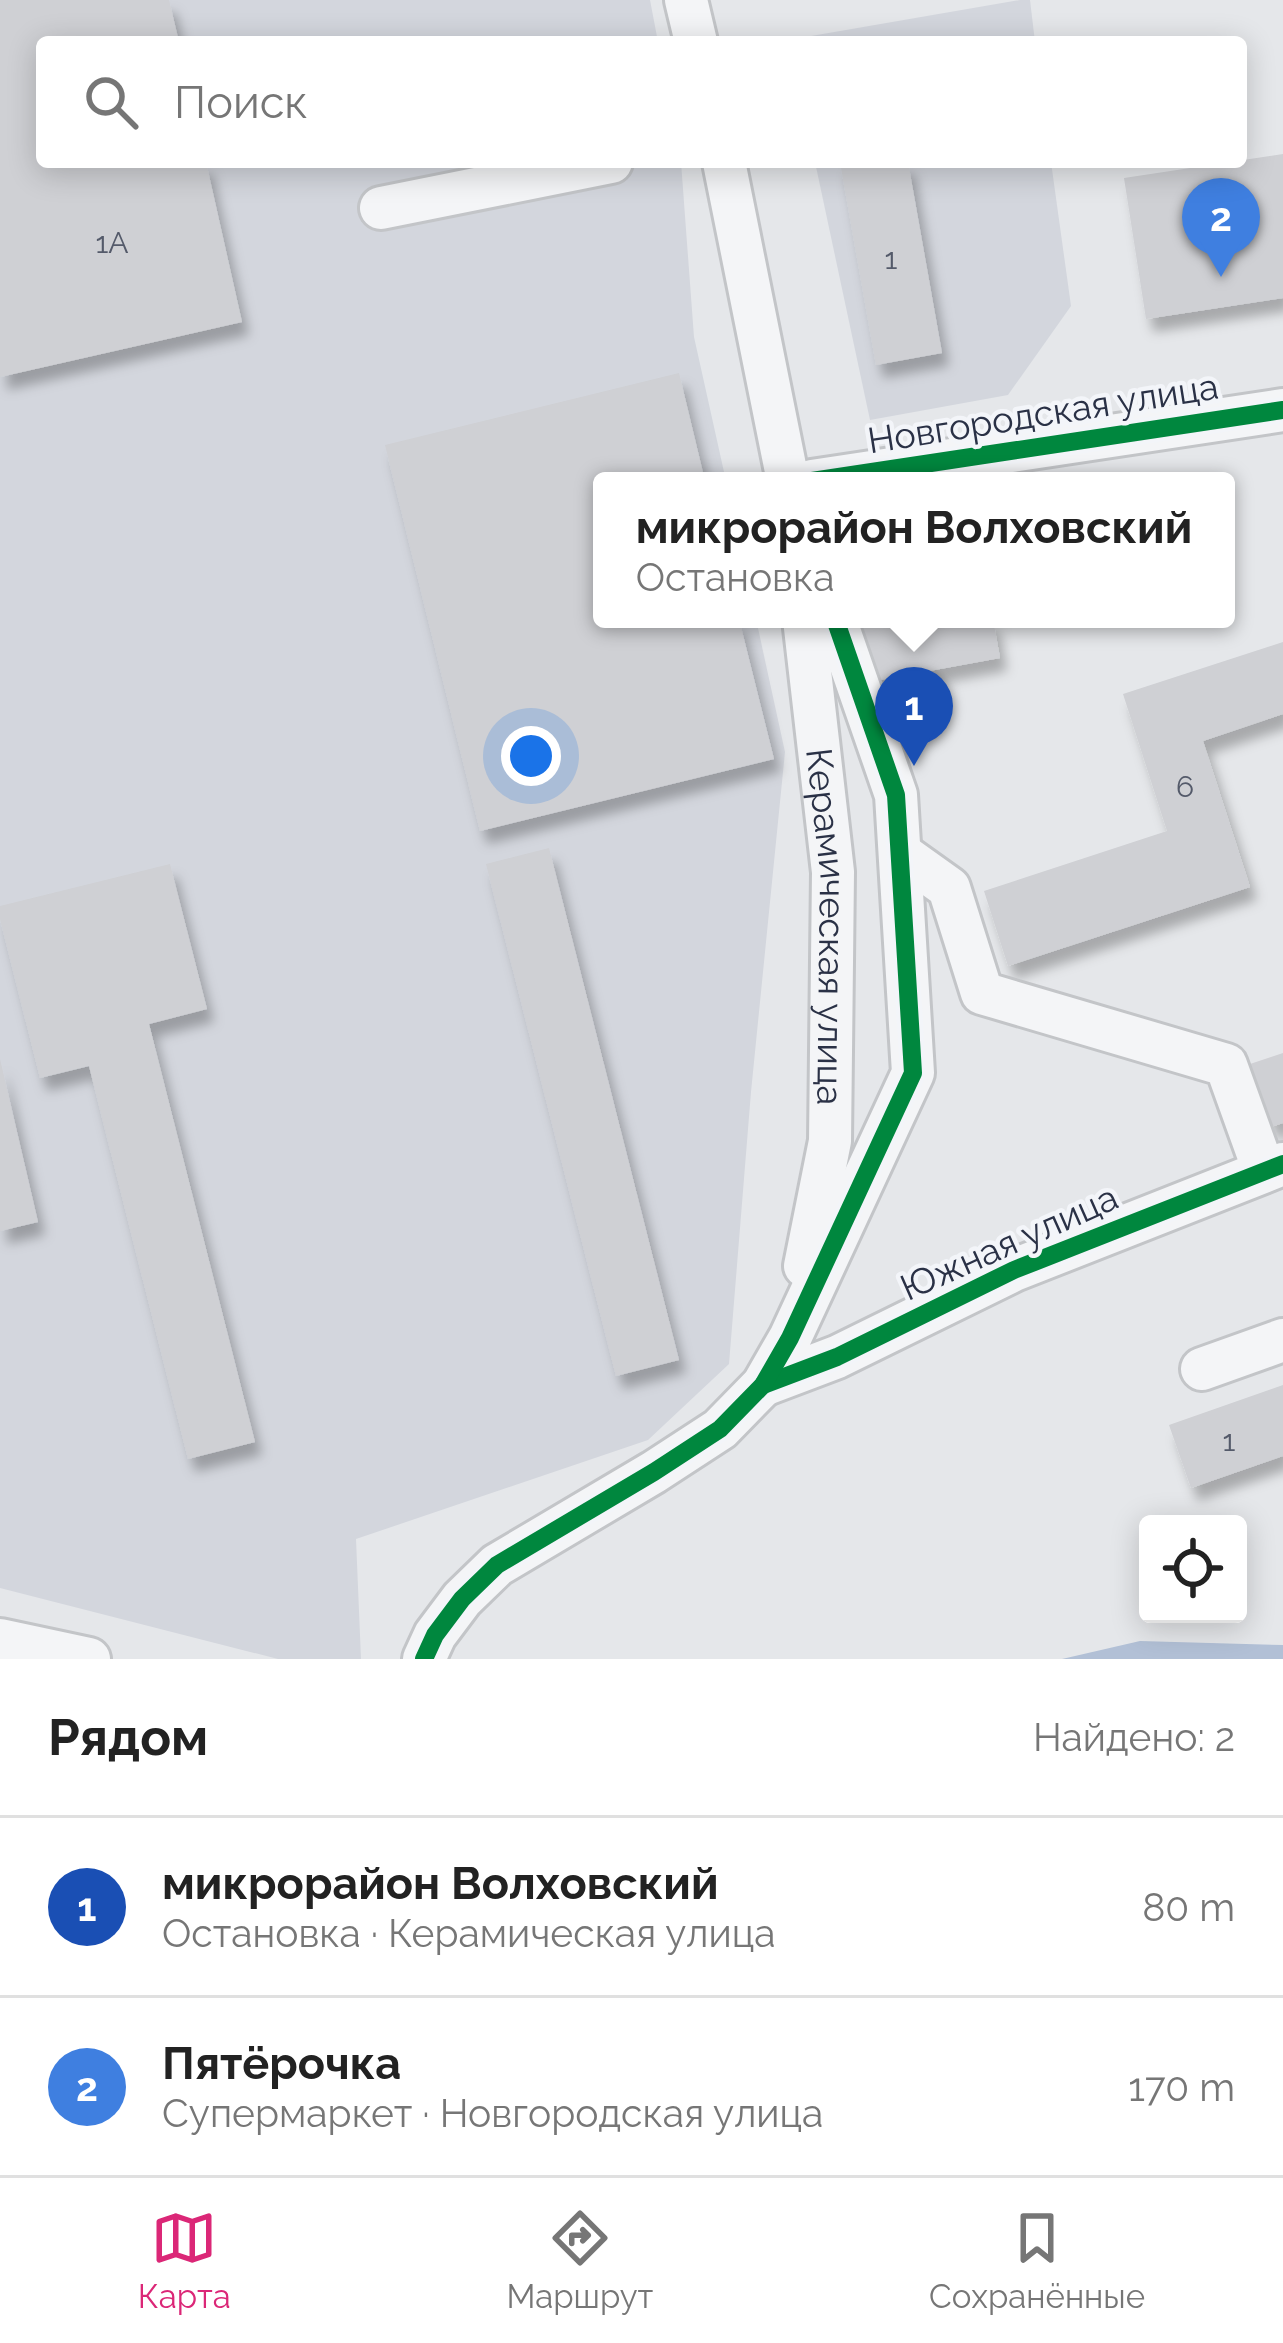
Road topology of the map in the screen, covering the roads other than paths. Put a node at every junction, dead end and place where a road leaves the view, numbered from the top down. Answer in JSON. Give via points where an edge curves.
{"nodes":[{"id":1,"x":686,"y":0,"type":"edge"},
{"id":2,"x":695,"y":36,"type":"edge"},
{"id":3,"x":581,"y":168,"type":"edge"},
{"id":4,"x":725,"y":168,"type":"edge"},
{"id":5,"x":381,"y":208,"type":"dead end"},
{"id":6,"x":1283,"y":410,"type":"edge"},
{"id":7,"x":786,"y":472,"type":"edge"},
{"id":8,"x":872,"y":472,"type":"edge"},
{"id":9,"x":805,"y":628,"type":"edge"},
{"id":10,"x":838,"y":628,"type":"edge"},
{"id":11,"x":900,"y":853,"type":"junction"},
{"id":12,"x":1274,"y":1168,"type":"edge"},
{"id":13,"x":790,"y":1338,"type":"junction"},
{"id":14,"x":1283,"y":1340,"type":"edge"},
{"id":15,"x":1202,"y":1369,"type":"dead end"},
{"id":16,"x":763,"y":1385,"type":"junction"},
{"id":17,"x":0,"y":1640,"type":"edge"},
{"id":18,"x":88,"y":1659,"type":"edge"},
{"id":19,"x":424,"y":1659,"type":"edge"}],
"edges":[{"from":1,"to":2,"type":"street"},
{"from":3,"to":5,"type":"street"},
{"from":4,"to":7,"type":"street"},
{"from":6,"to":8,"type":"street","name":"Новгородская улица"},
{"from":9,"to":13,"type":"street","name":"Керамическая улица","via":[[833,872],[830,1141]]},
{"from":10,"to":11,"type":"street","name":"Керамическая улица","via":[[896,796]]},
{"from":11,"to":12,"type":"street","via":[[949,888],[982,993],[1226,1065]]},
{"from":11,"to":13,"type":"street","name":"Керамическая улица","via":[[913,1073]]},
{"from":12,"to":16,"type":"street","name":"Южная улица","via":[[1014,1270],[837,1358]]},
{"from":13,"to":16,"type":"street"},
{"from":14,"to":15,"type":"street"},
{"from":16,"to":19,"type":"street","via":[[720,1429],[497,1565],[462,1599]]},
{"from":17,"to":18,"type":"street"}]}
